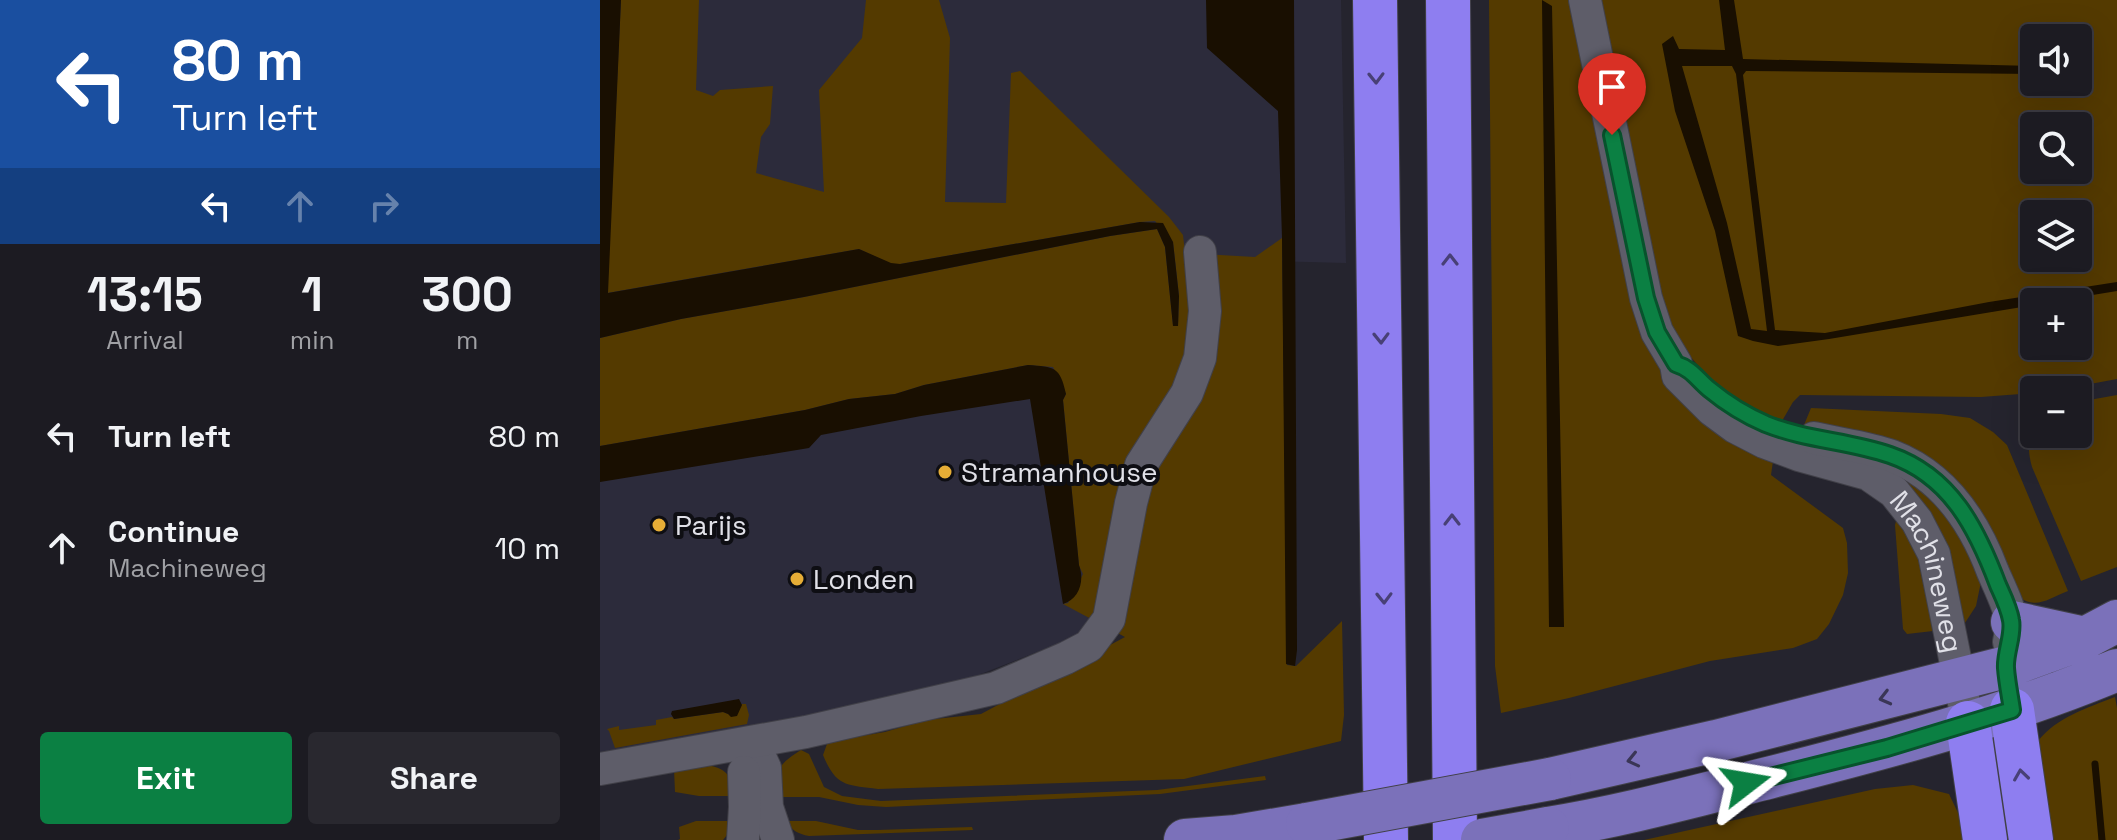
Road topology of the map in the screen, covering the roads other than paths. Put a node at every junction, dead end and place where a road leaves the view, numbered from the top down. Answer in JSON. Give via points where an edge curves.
{"nodes":[{"id":1,"x":1375,"y":0,"type":"edge"},
{"id":2,"x":1448,"y":0,"type":"edge"},
{"id":3,"x":1585,"y":0,"type":"edge"},
{"id":4,"x":1200,"y":252,"type":"dead end"},
{"id":5,"x":1676,"y":364,"type":"junction"},
{"id":6,"x":2012,"y":622,"type":"junction"},
{"id":7,"x":2101,"y":630,"type":"edge"},
{"id":8,"x":2006,"y":667,"type":"junction"},
{"id":9,"x":2117,"y":670,"type":"edge"},
{"id":10,"x":1961,"y":678,"type":"junction"},
{"id":11,"x":1454,"y":682,"type":"junction"},
{"id":12,"x":2012,"y":710,"type":"junction"},
{"id":13,"x":1968,"y":723,"type":"junction"},
{"id":14,"x":753,"y":742,"type":"junction"},
{"id":15,"x":600,"y":769,"type":"edge"},
{"id":16,"x":743,"y":840,"type":"edge"},
{"id":17,"x":778,"y":840,"type":"edge"},
{"id":18,"x":1185,"y":840,"type":"edge"},
{"id":19,"x":1386,"y":840,"type":"edge"},
{"id":20,"x":1455,"y":840,"type":"edge"},
{"id":21,"x":1483,"y":840,"type":"edge"},
{"id":22,"x":1985,"y":840,"type":"edge"},
{"id":23,"x":2031,"y":840,"type":"edge"}],
"edges":[{"from":1,"to":19,"type":"highway","one_way":true},
{"from":11,"to":2,"type":"highway","one_way":true},
{"from":3,"to":5,"type":"street","name":"Machineweg","via":[[1646,298],[1657,332]]},
{"from":4,"to":14,"type":"street","via":[[1205,311],[1200,358],[1187,393],[1141,465],[1109,619],[1089,646],[996,688]]},
{"from":5,"to":6,"type":"street","name":"Machineweg","via":[[1687,367],[1725,402],[1767,424],[1891,456],[1937,483],[1974,527]]},
{"from":5,"to":10,"type":"street","name":"Machineweg","via":[[1678,376],[1695,395],[1735,427],[1785,451],[1868,474],[1894,492],[1934,554]]},
{"from":6,"to":7,"type":"main road"},
{"from":6,"to":8,"type":"street","name":"Machineweg"},
{"from":7,"to":8,"type":"main road"},
{"from":8,"to":10,"type":"main road"},
{"from":8,"to":12,"type":"main road"},
{"from":9,"to":12,"type":"main road"},
{"from":10,"to":12,"type":"street"},
{"from":10,"to":13,"type":"street","name":"Machineweg"},
{"from":10,"to":18,"type":"main road","one_way":true,"bridge":true,"via":[[1550,779],[1236,836]]},
{"from":11,"to":20,"type":"highway"},
{"from":11,"to":21,"type":"highway"},
{"from":12,"to":13,"type":"main road"},
{"from":23,"to":12,"type":"highway","one_way":true},
{"from":13,"to":21,"type":"main road","bridge":true,"via":[[1604,819]]},
{"from":13,"to":22,"type":"highway"},
{"from":14,"to":15,"type":"street"},
{"from":14,"to":16,"type":"street","via":[[745,764]]},
{"from":14,"to":17,"type":"street","via":[[765,768],[767,807]]}]}
